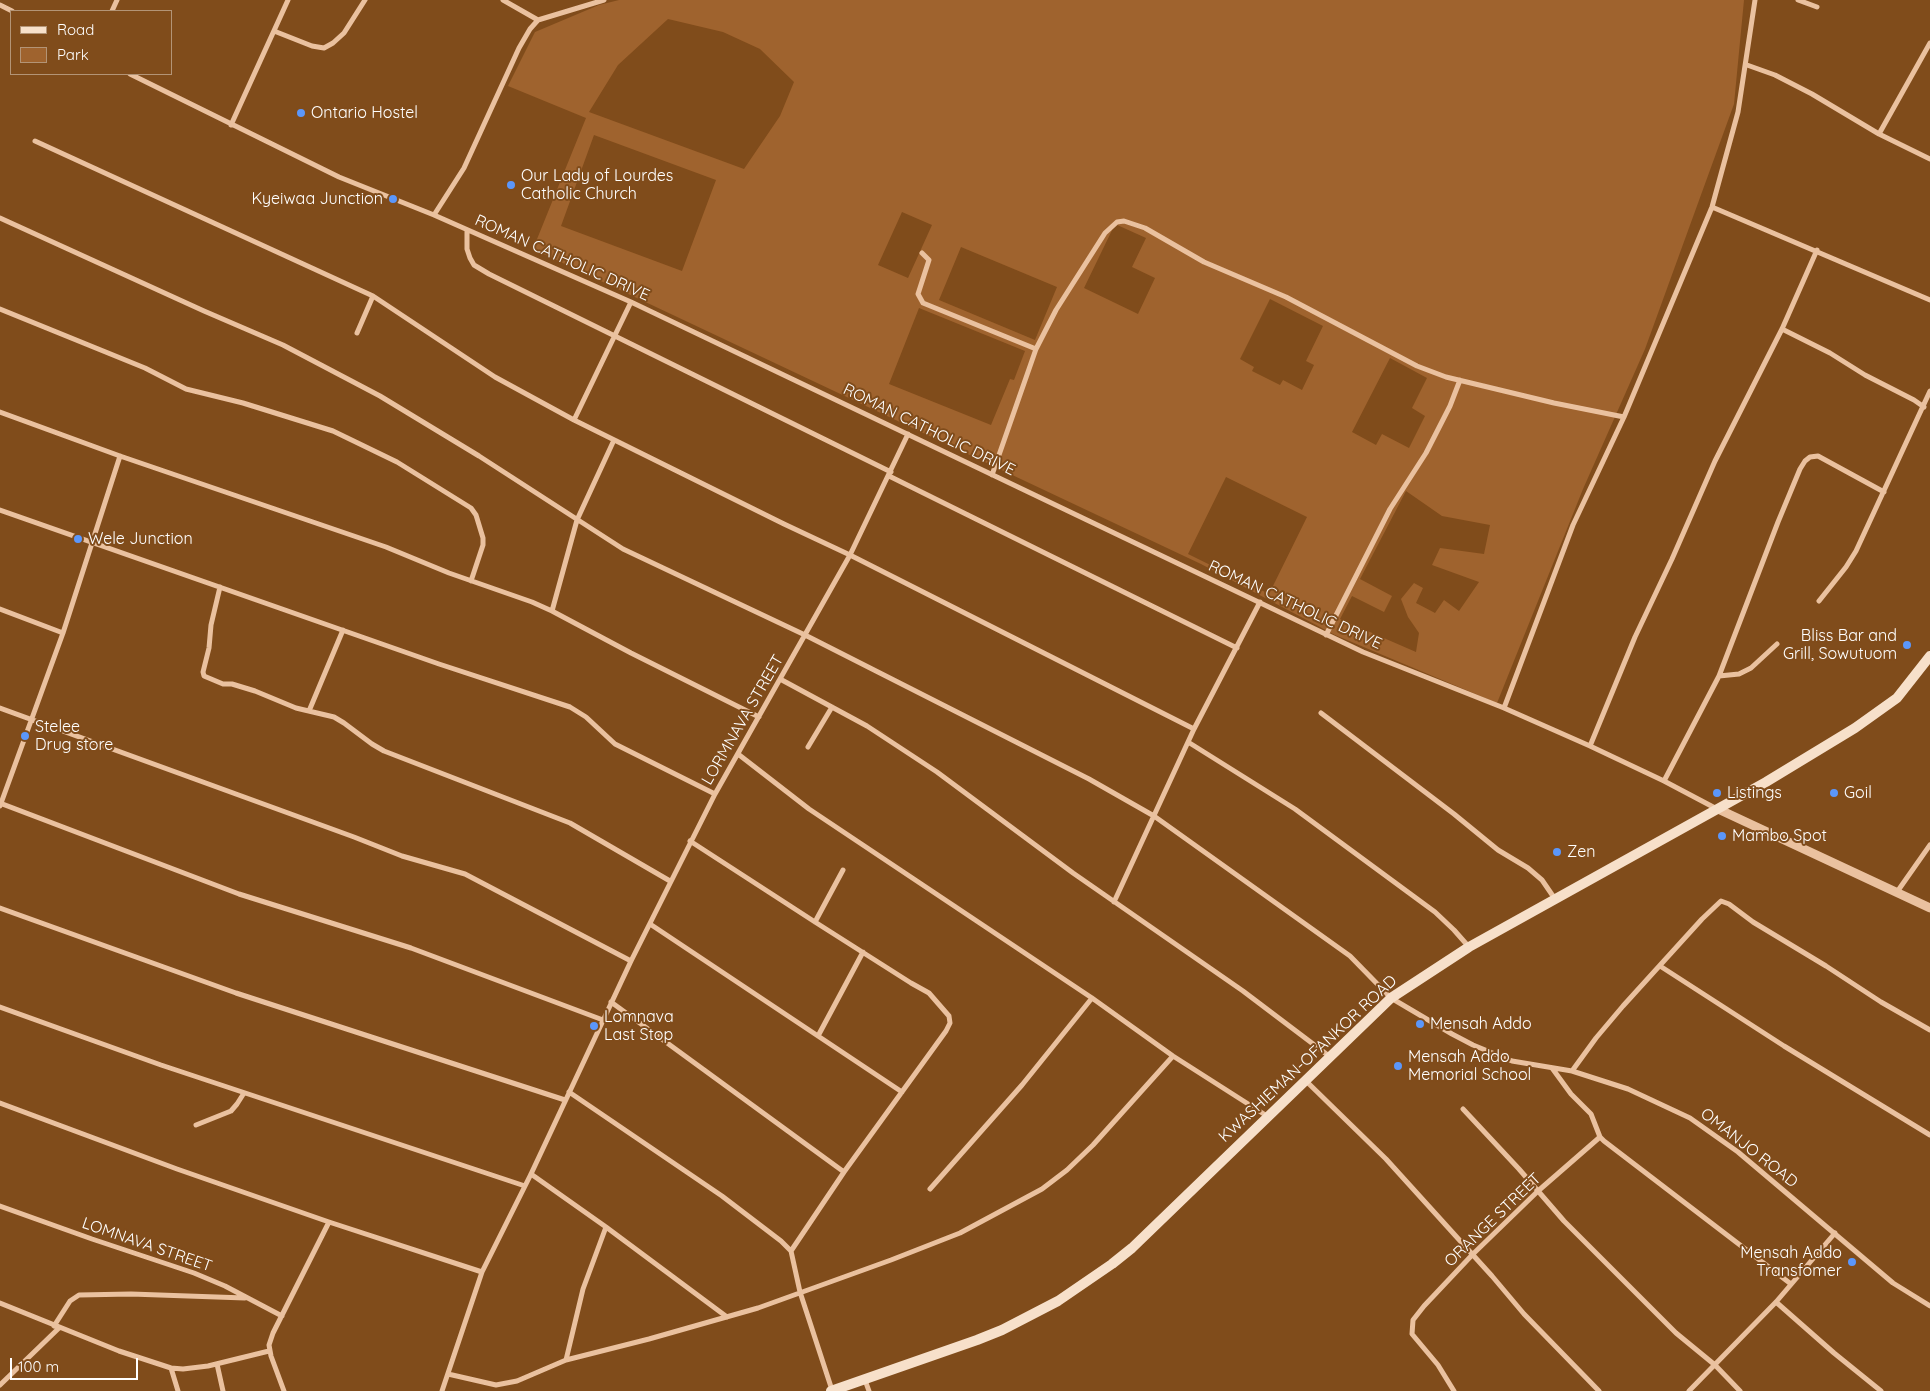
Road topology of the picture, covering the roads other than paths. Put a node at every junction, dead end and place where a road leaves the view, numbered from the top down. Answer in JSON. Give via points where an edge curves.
{"nodes":[{"id":1,"x":288,"y":0,"type":"edge"},
{"id":2,"x":364,"y":0,"type":"edge"},
{"id":3,"x":503,"y":0,"type":"edge"},
{"id":4,"x":604,"y":0,"type":"edge"},
{"id":5,"x":1755,"y":0,"type":"edge"},
{"id":6,"x":1798,"y":0,"type":"edge"},
{"id":7,"x":0,"y":2,"type":"edge"},
{"id":8,"x":1817,"y":7,"type":"dead end"},
{"id":9,"x":11,"y":10,"type":"edge"},
{"id":10,"x":538,"y":20,"type":"junction"},
{"id":11,"x":274,"y":31,"type":"junction"},
{"id":12,"x":1930,"y":43,"type":"edge"},
{"id":13,"x":1746,"y":64,"type":"junction"},
{"id":14,"x":132,"y":75,"type":"edge"},
{"id":15,"x":231,"y":125,"type":"junction"},
{"id":16,"x":1879,"y":134,"type":"junction"},
{"id":17,"x":35,"y":141,"type":"dead end"},
{"id":18,"x":1930,"y":159,"type":"edge"},
{"id":19,"x":1712,"y":206,"type":"junction"},
{"id":20,"x":434,"y":215,"type":"junction"},
{"id":21,"x":0,"y":218,"type":"edge"},
{"id":22,"x":467,"y":230,"type":"junction"},
{"id":23,"x":1817,"y":250,"type":"junction"},
{"id":24,"x":922,"y":253,"type":"dead end"},
{"id":25,"x":373,"y":296,"type":"junction"},
{"id":26,"x":1930,"y":300,"type":"edge"},
{"id":27,"x":631,"y":302,"type":"junction"},
{"id":28,"x":0,"y":310,"type":"edge"},
{"id":29,"x":1782,"y":329,"type":"junction"},
{"id":30,"x":357,"y":333,"type":"dead end"},
{"id":31,"x":615,"y":335,"type":"junction"},
{"id":32,"x":1036,"y":349,"type":"junction"},
{"id":33,"x":1460,"y":380,"type":"junction"},
{"id":34,"x":1930,"y":391,"type":"edge"},
{"id":35,"x":1924,"y":407,"type":"junction"},
{"id":36,"x":0,"y":412,"type":"edge"},
{"id":37,"x":1624,"y":417,"type":"junction"},
{"id":38,"x":574,"y":420,"type":"junction"},
{"id":39,"x":908,"y":434,"type":"junction"},
{"id":40,"x":614,"y":440,"type":"junction"},
{"id":41,"x":120,"y":456,"type":"junction"},
{"id":42,"x":890,"y":474,"type":"junction"},
{"id":43,"x":992,"y":475,"type":"junction"},
{"id":44,"x":1884,"y":492,"type":"junction"},
{"id":45,"x":0,"y":510,"type":"edge"},
{"id":46,"x":577,"y":520,"type":"junction"},
{"id":47,"x":92,"y":543,"type":"junction"},
{"id":48,"x":850,"y":555,"type":"junction"},
{"id":49,"x":472,"y":581,"type":"junction"},
{"id":50,"x":220,"y":587,"type":"junction"},
{"id":51,"x":1819,"y":601,"type":"dead end"},
{"id":52,"x":1260,"y":602,"type":"junction"},
{"id":53,"x":0,"y":609,"type":"edge"},
{"id":54,"x":552,"y":611,"type":"junction"},
{"id":55,"x":343,"y":630,"type":"junction"},
{"id":56,"x":63,"y":633,"type":"junction"},
{"id":57,"x":806,"y":635,"type":"junction"},
{"id":58,"x":1326,"y":635,"type":"junction"},
{"id":59,"x":1777,"y":644,"type":"dead end"},
{"id":60,"x":1237,"y":648,"type":"junction"},
{"id":61,"x":1930,"y":656,"type":"edge"},
{"id":62,"x":1719,"y":676,"type":"junction"},
{"id":63,"x":780,"y":679,"type":"junction"},
{"id":64,"x":832,"y":707,"type":"junction"},
{"id":65,"x":0,"y":708,"type":"edge"},
{"id":66,"x":1504,"y":708,"type":"junction"},
{"id":67,"x":310,"y":711,"type":"junction"},
{"id":68,"x":1321,"y":713,"type":"dead end"},
{"id":69,"x":759,"y":717,"type":"junction"},
{"id":70,"x":32,"y":720,"type":"junction"},
{"id":71,"x":1194,"y":729,"type":"junction"},
{"id":72,"x":1188,"y":742,"type":"junction"},
{"id":73,"x":1590,"y":746,"type":"junction"},
{"id":74,"x":808,"y":747,"type":"dead end"},
{"id":75,"x":738,"y":754,"type":"junction"},
{"id":76,"x":1664,"y":780,"type":"junction"},
{"id":77,"x":715,"y":794,"type":"junction"},
{"id":78,"x":0,"y":804,"type":"edge"},
{"id":79,"x":1718,"y":809,"type":"junction"},
{"id":80,"x":1154,"y":816,"type":"junction"},
{"id":81,"x":690,"y":841,"type":"junction"},
{"id":82,"x":1930,"y":845,"type":"edge"},
{"id":83,"x":843,"y":870,"type":"dead end"},
{"id":84,"x":670,"y":881,"type":"junction"},
{"id":85,"x":1897,"y":892,"type":"junction"},
{"id":86,"x":1555,"y":899,"type":"junction"},
{"id":87,"x":1114,"y":902,"type":"junction"},
{"id":88,"x":0,"y":908,"type":"edge"},
{"id":89,"x":1930,"y":908,"type":"edge"},
{"id":90,"x":815,"y":922,"type":"junction"},
{"id":91,"x":650,"y":924,"type":"junction"},
{"id":92,"x":1469,"y":947,"type":"junction"},
{"id":93,"x":863,"y":952,"type":"junction"},
{"id":94,"x":631,"y":961,"type":"junction"},
{"id":95,"x":1660,"y":966,"type":"junction"},
{"id":96,"x":1092,"y":998,"type":"junction"},
{"id":97,"x":1391,"y":998,"type":"junction"},
{"id":98,"x":611,"y":1002,"type":"junction"},
{"id":99,"x":0,"y":1007,"type":"edge"},
{"id":100,"x":603,"y":1020,"type":"junction"},
{"id":101,"x":1930,"y":1030,"type":"edge"},
{"id":102,"x":818,"y":1036,"type":"junction"},
{"id":103,"x":1172,"y":1056,"type":"junction"},
{"id":104,"x":1329,"y":1056,"type":"junction"},
{"id":105,"x":1551,"y":1068,"type":"junction"},
{"id":106,"x":1572,"y":1071,"type":"junction"},
{"id":107,"x":1305,"y":1080,"type":"junction"},
{"id":108,"x":569,"y":1092,"type":"junction"},
{"id":109,"x":902,"y":1092,"type":"junction"},
{"id":110,"x":244,"y":1093,"type":"junction"},
{"id":111,"x":565,"y":1100,"type":"junction"},
{"id":112,"x":0,"y":1103,"type":"edge"},
{"id":113,"x":1463,"y":1109,"type":"dead end"},
{"id":114,"x":1267,"y":1116,"type":"junction"},
{"id":115,"x":196,"y":1125,"type":"dead end"},
{"id":116,"x":1930,"y":1135,"type":"edge"},
{"id":117,"x":1600,"y":1137,"type":"junction"},
{"id":118,"x":844,"y":1172,"type":"junction"},
{"id":119,"x":531,"y":1174,"type":"junction"},
{"id":120,"x":525,"y":1186,"type":"junction"},
{"id":121,"x":930,"y":1189,"type":"dead end"},
{"id":122,"x":1538,"y":1191,"type":"junction"},
{"id":123,"x":0,"y":1206,"type":"edge"},
{"id":124,"x":329,"y":1222,"type":"junction"},
{"id":125,"x":606,"y":1227,"type":"junction"},
{"id":126,"x":1835,"y":1233,"type":"junction"},
{"id":127,"x":791,"y":1251,"type":"junction"},
{"id":128,"x":1473,"y":1254,"type":"junction"},
{"id":129,"x":482,"y":1272,"type":"junction"},
{"id":130,"x":1792,"y":1284,"type":"junction"},
{"id":131,"x":800,"y":1292,"type":"junction"},
{"id":132,"x":248,"y":1298,"type":"junction"},
{"id":133,"x":1776,"y":1302,"type":"junction"},
{"id":134,"x":0,"y":1303,"type":"edge"},
{"id":135,"x":1930,"y":1306,"type":"edge"},
{"id":136,"x":282,"y":1316,"type":"junction"},
{"id":137,"x":727,"y":1317,"type":"junction"},
{"id":138,"x":57,"y":1327,"type":"junction"},
{"id":139,"x":269,"y":1351,"type":"junction"},
{"id":140,"x":566,"y":1360,"type":"junction"},
{"id":141,"x":217,"y":1364,"type":"junction"},
{"id":142,"x":1715,"y":1365,"type":"junction"},
{"id":143,"x":171,"y":1368,"type":"junction"},
{"id":144,"x":448,"y":1374,"type":"junction"},
{"id":145,"x":864,"y":1380,"type":"junction"},
{"id":146,"x":0,"y":1385,"type":"edge"},
{"id":147,"x":178,"y":1391,"type":"edge"},
{"id":148,"x":223,"y":1391,"type":"edge"},
{"id":149,"x":284,"y":1391,"type":"edge"},
{"id":150,"x":442,"y":1391,"type":"edge"},
{"id":151,"x":832,"y":1391,"type":"edge"},
{"id":152,"x":869,"y":1391,"type":"edge"},
{"id":153,"x":1454,"y":1391,"type":"edge"},
{"id":154,"x":1599,"y":1391,"type":"edge"},
{"id":155,"x":1689,"y":1391,"type":"edge"},
{"id":156,"x":1740,"y":1391,"type":"edge"},
{"id":157,"x":1881,"y":1391,"type":"edge"}],
"edges":[{"from":1,"to":11,"type":"street"},
{"from":2,"to":11,"type":"street","via":[[344,33],[324,48]]},
{"from":3,"to":10,"type":"street"},
{"from":4,"to":10,"type":"street"},
{"from":5,"to":13,"type":"street"},
{"from":6,"to":8,"type":"street"},
{"from":7,"to":9,"type":"street"},
{"from":10,"to":20,"type":"street","via":[[519,48],[464,168]]},
{"from":11,"to":15,"type":"street"},
{"from":12,"to":16,"type":"street"},
{"from":13,"to":16,"type":"street","via":[[1812,94]]},
{"from":13,"to":19,"type":"street","via":[[1738,112]]},
{"from":14,"to":15,"type":"street","name":"ROMAN CATHOLIC DRIVE"},
{"from":15,"to":20,"type":"street","name":"ROMAN CATHOLIC DRIVE","via":[[346,180]]},
{"from":16,"to":18,"type":"street"},
{"from":17,"to":25,"type":"street"},
{"from":19,"to":23,"type":"street"},
{"from":19,"to":37,"type":"street"},
{"from":20,"to":22,"type":"street","name":"ROMAN CATHOLIC DRIVE"},
{"from":21,"to":46,"type":"street","name":"OMANJO ROAD","via":[[283,345],[372,391]]},
{"from":22,"to":27,"type":"street","name":"ROMAN CATHOLIC DRIVE"},
{"from":22,"to":31,"type":"street","via":[[467,249],[474,265]]},
{"from":23,"to":26,"type":"street"},
{"from":23,"to":29,"type":"street"},
{"from":24,"to":32,"type":"street","via":[[929,260],[918,294],[923,303]]},
{"from":25,"to":30,"type":"street"},
{"from":25,"to":38,"type":"street","via":[[495,377]]},
{"from":27,"to":31,"type":"street"},
{"from":27,"to":39,"type":"street","name":"ROMAN CATHOLIC DRIVE"},
{"from":28,"to":49,"type":"street","via":[[145,368],[186,389],[333,431],[396,462],[471,508],[476,515],[484,545]]},
{"from":29,"to":35,"type":"street"},
{"from":29,"to":73,"type":"street","via":[[1715,461],[1635,637]]},
{"from":31,"to":38,"type":"street"},
{"from":31,"to":42,"type":"street"},
{"from":32,"to":33,"type":"street","via":[[1056,310],[1105,233],[1117,222],[1124,221],[1145,228],[1204,262],[1286,297],[1417,366]]},
{"from":32,"to":43,"type":"street"},
{"from":33,"to":37,"type":"street"},
{"from":33,"to":58,"type":"street","via":[[1430,445],[1390,509]]},
{"from":34,"to":35,"type":"street"},
{"from":35,"to":44,"type":"street"},
{"from":36,"to":41,"type":"street"},
{"from":37,"to":66,"type":"street","via":[[1573,524]]},
{"from":38,"to":40,"type":"street"},
{"from":39,"to":42,"type":"street","name":"LORMNAVA STREET"},
{"from":39,"to":43,"type":"street","name":"ROMAN CATHOLIC DRIVE"},
{"from":40,"to":46,"type":"street"},
{"from":40,"to":48,"type":"street"},
{"from":41,"to":47,"type":"street"},
{"from":41,"to":49,"type":"street","via":[[386,547]]},
{"from":42,"to":48,"type":"street","name":"LORMNAVA STREET"},
{"from":42,"to":60,"type":"street"},
{"from":43,"to":52,"type":"street","name":"ROMAN CATHOLIC DRIVE"},
{"from":44,"to":51,"type":"street","via":[[1856,551]]},
{"from":44,"to":62,"type":"street","via":[[1818,456],[1806,461],[1778,522]]},
{"from":45,"to":47,"type":"street"},
{"from":46,"to":54,"type":"street"},
{"from":46,"to":57,"type":"street","name":"OMANJO ROAD","via":[[623,549]]},
{"from":47,"to":50,"type":"street"},
{"from":47,"to":56,"type":"street"},
{"from":48,"to":57,"type":"street","name":"LORMNAVA STREET"},
{"from":48,"to":71,"type":"street"},
{"from":49,"to":54,"type":"street"},
{"from":50,"to":55,"type":"street"},
{"from":50,"to":67,"type":"street","via":[[203,674],[223,684],[255,691]]},
{"from":52,"to":58,"type":"street","name":"ROMAN CATHOLIC DRIVE"},
{"from":52,"to":60,"type":"street"},
{"from":53,"to":56,"type":"street"},
{"from":54,"to":69,"type":"street"},
{"from":55,"to":67,"type":"street"},
{"from":55,"to":77,"type":"street","via":[[570,707],[615,744]]},
{"from":56,"to":70,"type":"street"},
{"from":57,"to":63,"type":"street","name":"LORMNAVA STREET"},
{"from":57,"to":80,"type":"street","name":"OMANJO ROAD","via":[[913,692],[1050,758]]},
{"from":58,"to":66,"type":"street","name":"ROMAN CATHOLIC DRIVE"},
{"from":59,"to":62,"type":"street","via":[[1751,668],[1739,674]]},
{"from":60,"to":71,"type":"street"},
{"from":61,"to":79,"type":"main road","name":"KWASHIEMAN-OFANKOR ROAD","via":[[1898,698],[1885,708]]},
{"from":62,"to":76,"type":"street"},
{"from":63,"to":64,"type":"street"},
{"from":63,"to":69,"type":"street","name":"LORMNAVA STREET"},
{"from":64,"to":74,"type":"street"},
{"from":64,"to":87,"type":"street","via":[[937,772]]},
{"from":65,"to":70,"type":"street"},
{"from":66,"to":73,"type":"street","name":"ROMAN CATHOLIC DRIVE"},
{"from":67,"to":84,"type":"street","via":[[344,723],[384,751],[570,823]]},
{"from":68,"to":86,"type":"street","via":[[1498,850],[1528,868],[1542,880]]},
{"from":69,"to":75,"type":"street","name":"LORMNAVA STREET"},
{"from":70,"to":78,"type":"street"},
{"from":70,"to":94,"type":"street","via":[[402,856],[465,874]]},
{"from":71,"to":72,"type":"street"},
{"from":72,"to":80,"type":"street"},
{"from":72,"to":92,"type":"street","via":[[1296,809],[1435,912]]},
{"from":73,"to":76,"type":"street","name":"ROMAN CATHOLIC DRIVE"},
{"from":75,"to":77,"type":"street","name":"LORMNAVA STREET"},
{"from":75,"to":96,"type":"street","via":[[786,794]]},
{"from":76,"to":79,"type":"street","name":"ROMAN CATHOLIC DRIVE"},
{"from":77,"to":81,"type":"street","name":"LORMNAVA STREET"},
{"from":78,"to":100,"type":"street","via":[[239,894],[411,948]]},
{"from":79,"to":85,"type":"street"},
{"from":79,"to":86,"type":"main road","name":"KWASHIEMAN-OFANKOR ROAD"},
{"from":80,"to":87,"type":"street"},
{"from":80,"to":97,"type":"street","name":"OMANJO ROAD","via":[[1350,956]]},
{"from":81,"to":84,"type":"street","name":"LORMNAVA STREET"},
{"from":81,"to":90,"type":"street"},
{"from":82,"to":85,"type":"street"},
{"from":83,"to":90,"type":"street"},
{"from":84,"to":91,"type":"street","name":"LORMNAVA STREET"},
{"from":85,"to":89,"type":"street"},
{"from":86,"to":92,"type":"main road","name":"KWASHIEMAN-OFANKOR ROAD"},
{"from":87,"to":104,"type":"street","via":[[1244,992]]},
{"from":88,"to":111,"type":"street","via":[[236,993]]},
{"from":90,"to":93,"type":"street"},
{"from":91,"to":94,"type":"street","name":"LORMNAVA STREET"},
{"from":91,"to":102,"type":"street"},
{"from":92,"to":97,"type":"main road","name":"KWASHIEMAN-OFANKOR ROAD"},
{"from":93,"to":102,"type":"street"},
{"from":93,"to":109,"type":"street","via":[[929,992],[950,1023]]},
{"from":94,"to":98,"type":"street","name":"LORMNAVA STREET"},
{"from":95,"to":101,"type":"street","via":[[1702,919],[1723,901]]},
{"from":95,"to":106,"type":"street","via":[[1596,1038]]},
{"from":95,"to":116,"type":"street"},
{"from":96,"to":103,"type":"street"},
{"from":96,"to":121,"type":"street","via":[[1022,1085]]},
{"from":97,"to":104,"type":"main road","name":"KWASHIEMAN-OFANKOR ROAD"},
{"from":97,"to":105,"type":"street","name":"OMANJO ROAD","via":[[1494,1055]]},
{"from":98,"to":100,"type":"street","name":"LORMNAVA STREET"},
{"from":98,"to":118,"type":"street"},
{"from":99,"to":110,"type":"street"},
{"from":100,"to":108,"type":"street","name":"LORMNAVA STREET"},
{"from":102,"to":109,"type":"street"},
{"from":103,"to":114,"type":"street"},
{"from":103,"to":131,"type":"street","via":[[1093,1145],[1042,1189],[960,1233]]},
{"from":104,"to":107,"type":"main road","name":"KWASHIEMAN-OFANKOR ROAD"},
{"from":105,"to":106,"type":"street","name":"OMANJO ROAD"},
{"from":105,"to":117,"type":"street","via":[[1590,1114]]},
{"from":106,"to":126,"type":"street","name":"OMANJO ROAD","via":[[1628,1088],[1690,1118],[1738,1152]]},
{"from":107,"to":114,"type":"main road","name":"KWASHIEMAN-OFANKOR ROAD"},
{"from":107,"to":128,"type":"street","via":[[1386,1159]]},
{"from":108,"to":111,"type":"street","name":"LORMNAVA STREET"},
{"from":108,"to":127,"type":"street","via":[[722,1196]]},
{"from":109,"to":118,"type":"street"},
{"from":110,"to":115,"type":"street","via":[[231,1111]]},
{"from":110,"to":120,"type":"street"},
{"from":111,"to":119,"type":"street","name":"LORMNAVA STREET"},
{"from":112,"to":124,"type":"street"},
{"from":113,"to":122,"type":"street"},
{"from":114,"to":145,"type":"main road","name":"KWASHIEMAN-OFANKOR ROAD","via":[[1132,1248],[1058,1301],[1002,1330]]},
{"from":117,"to":122,"type":"street","name":"ORANGE STREET"},
{"from":117,"to":130,"type":"street"},
{"from":118,"to":127,"type":"street"},
{"from":119,"to":120,"type":"street","name":"LORMNAVA STREET"},
{"from":119,"to":125,"type":"street"},
{"from":120,"to":129,"type":"street","name":"LORMNAVA STREET"},
{"from":122,"to":128,"type":"street","name":"ORANGE STREET"},
{"from":122,"to":142,"type":"street","via":[[1676,1333]]},
{"from":123,"to":132,"type":"street","name":"LOMNAVA STREET","via":[[194,1273]]},
{"from":124,"to":129,"type":"street"},
{"from":124,"to":136,"type":"street"},
{"from":125,"to":137,"type":"street"},
{"from":125,"to":140,"type":"street","via":[[583,1289]]},
{"from":126,"to":130,"type":"street"},
{"from":126,"to":135,"type":"street","name":"OMANJO ROAD","via":[[1893,1282]]},
{"from":127,"to":131,"type":"street"},
{"from":128,"to":153,"type":"street","name":"ORANGE STREET","via":[[1421,1310],[1412,1327],[1415,1339],[1438,1365]]},
{"from":128,"to":154,"type":"street","via":[[1524,1314]]},
{"from":129,"to":144,"type":"street","name":"LORMNAVA STREET"},
{"from":130,"to":133,"type":"street"},
{"from":131,"to":137,"type":"street"},
{"from":131,"to":151,"type":"street"},
{"from":132,"to":136,"type":"street","name":"LOMNAVA STREET"},
{"from":132,"to":138,"type":"street","via":[[79,1295],[70,1301]]},
{"from":133,"to":142,"type":"street"},
{"from":133,"to":157,"type":"street"},
{"from":134,"to":138,"type":"street"},
{"from":136,"to":139,"type":"street","via":[[273,1333]]},
{"from":137,"to":140,"type":"street"},
{"from":138,"to":143,"type":"street"},
{"from":138,"to":146,"type":"street"},
{"from":139,"to":141,"type":"street"},
{"from":139,"to":149,"type":"street"},
{"from":140,"to":144,"type":"street","via":[[503,1384],[487,1384]]},
{"from":141,"to":143,"type":"street"},
{"from":141,"to":148,"type":"street"},
{"from":142,"to":155,"type":"street"},
{"from":142,"to":156,"type":"street"},
{"from":143,"to":147,"type":"street"},
{"from":144,"to":150,"type":"street","name":"LORMNAVA STREET"},
{"from":145,"to":151,"type":"main road","name":"KWASHIEMAN-OFANKOR ROAD"},
{"from":145,"to":152,"type":"street"}]}
